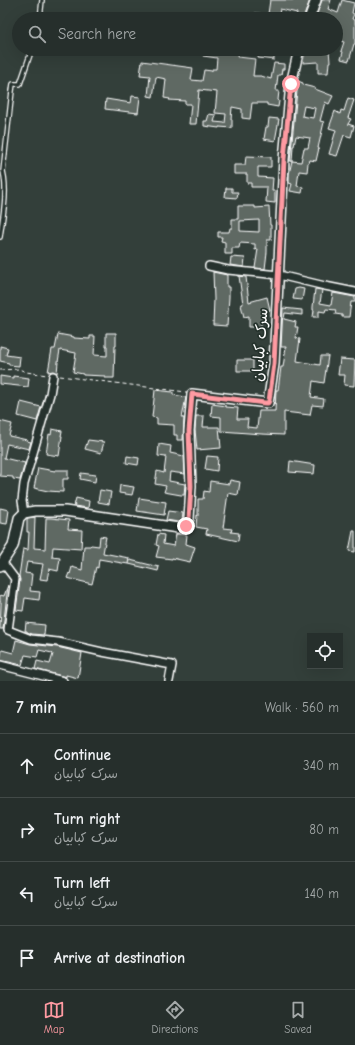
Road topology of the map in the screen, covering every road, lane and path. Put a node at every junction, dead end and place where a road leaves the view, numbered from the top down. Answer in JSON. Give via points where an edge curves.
{"nodes":[{"id":1,"x":42,"y":0,"type":"edge"},
{"id":2,"x":316,"y":0,"type":"edge"},
{"id":3,"x":41,"y":12,"type":"edge"},
{"id":4,"x":312,"y":12,"type":"edge"},
{"id":5,"x":30,"y":56,"type":"edge"},
{"id":6,"x":297,"y":56,"type":"edge"},
{"id":7,"x":0,"y":237,"type":"edge"},
{"id":8,"x":209,"y":266,"type":"dead end"},
{"id":9,"x":279,"y":274,"type":"junction"},
{"id":10,"x":355,"y":292,"type":"edge"},
{"id":11,"x":0,"y":370,"type":"edge"},
{"id":12,"x":53,"y":376,"type":"junction"},
{"id":13,"x":192,"y":394,"type":"junction"},
{"id":14,"x":24,"y":513,"type":"junction"},
{"id":15,"x":1,"y":565,"type":"edge"},
{"id":16,"x":0,"y":665,"type":"edge"},
{"id":17,"x":63,"y":681,"type":"edge"},
{"id":18,"x":168,"y":681,"type":"edge"}],
"edges":[{"from":1,"to":3,"type":"lane"},
{"from":2,"to":4,"type":"street"},
{"from":5,"to":7,"type":"lane","via":[[20,84],[13,84],[12,90],[3,171],[6,181]]},
{"from":6,"to":9,"type":"street","name":"سرک کبابیان","via":[[291,84],[284,159]]},
{"from":8,"to":9,"type":"street"},
{"from":9,"to":10,"type":"street"},
{"from":9,"to":13,"type":"street","name":"سرک کبابیان","via":[[274,364],[268,403]]},
{"from":11,"to":12,"type":"path","via":[[19,369]]},
{"from":12,"to":13,"type":"path"},
{"from":12,"to":14,"type":"street","via":[[24,484]]},
{"from":13,"to":14,"type":"street","via":[[189,431],[191,486],[189,519],[186,526],[178,528],[65,511]]},
{"from":14,"to":15,"type":"street","via":[[19,518],[14,546]]},
{"from":15,"to":18,"type":"street","via":[[15,578],[8,630],[31,639],[172,665]]},
{"from":16,"to":17,"type":"street"}]}
